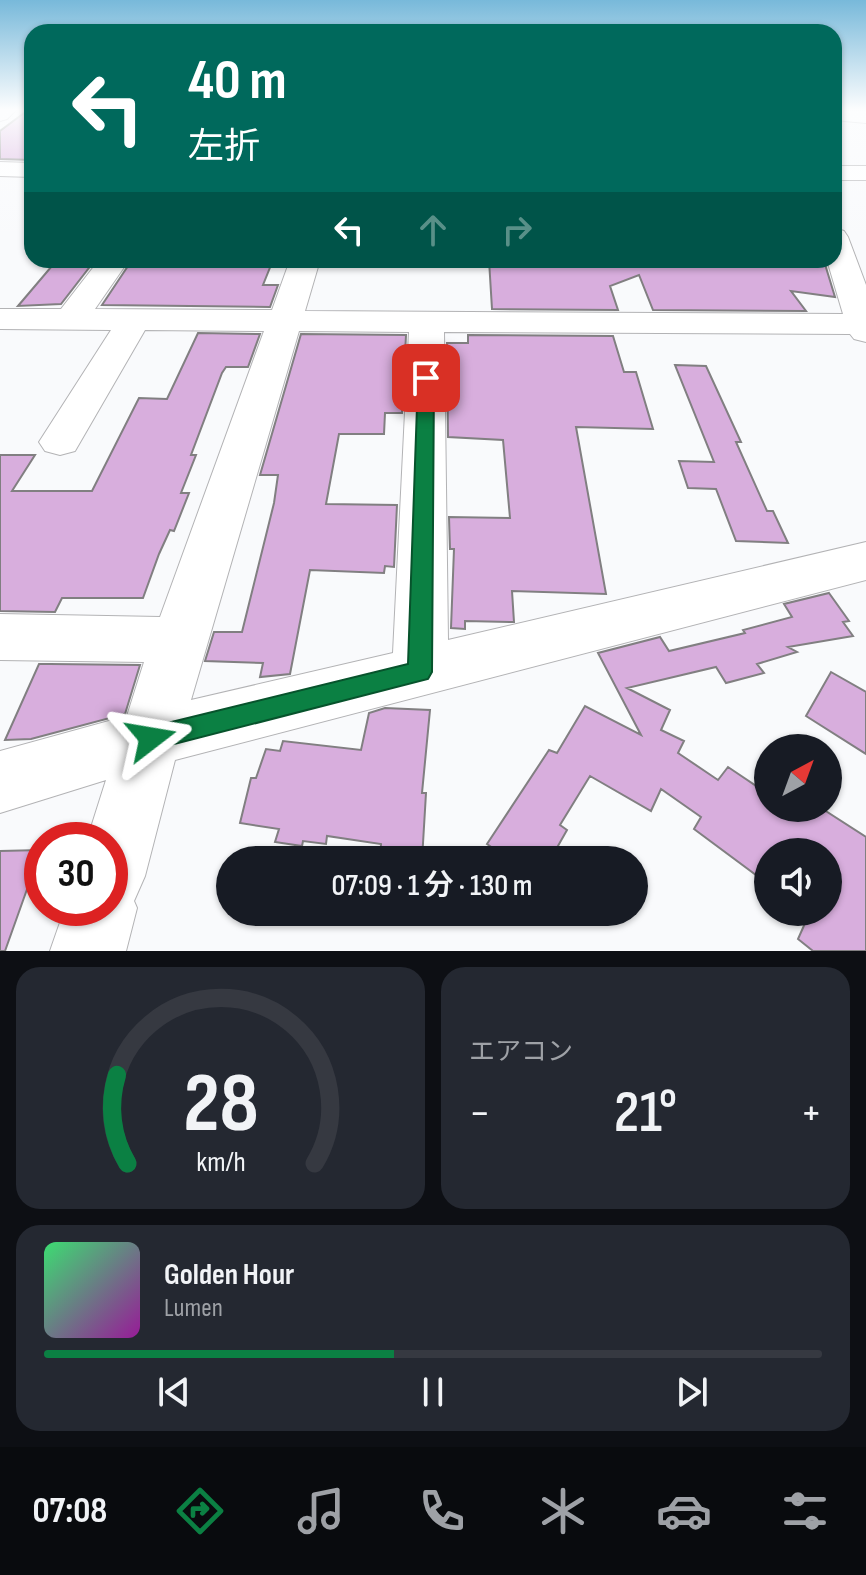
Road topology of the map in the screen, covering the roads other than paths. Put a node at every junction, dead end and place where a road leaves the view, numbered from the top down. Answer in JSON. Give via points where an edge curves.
{"nodes":[{"id":1,"x":0,"y":169,"type":"edge"},
{"id":2,"x":24,"y":170,"type":"edge"},
{"id":3,"x":842,"y":173,"type":"edge"},
{"id":4,"x":866,"y":173,"type":"edge"},
{"id":5,"x":866,"y":233,"type":"edge"},
{"id":6,"x":842,"y":234,"type":"edge"},
{"id":7,"x":842,"y":259,"type":"edge"},
{"id":8,"x":108,"y":268,"type":"edge"},
{"id":9,"x":303,"y":268,"type":"edge"},
{"id":10,"x":0,"y":319,"type":"edge"},
{"id":11,"x":71,"y":319,"type":"junction"},
{"id":12,"x":134,"y":320,"type":"junction"},
{"id":13,"x":427,"y":320,"type":"junction"},
{"id":14,"x":286,"y":321,"type":"junction"},
{"id":15,"x":865,"y":327,"type":"edge"},
{"id":16,"x":60,"y":442,"type":"dead end"},
{"id":17,"x":866,"y":561,"type":"edge"},
{"id":18,"x":0,"y":637,"type":"edge"},
{"id":19,"x":179,"y":640,"type":"junction"},
{"id":20,"x":420,"y":672,"type":"junction"},
{"id":21,"x":151,"y":738,"type":"junction"},
{"id":22,"x":0,"y":782,"type":"edge"},
{"id":23,"x":126,"y":822,"type":"edge"},
{"id":24,"x":96,"y":926,"type":"edge"},
{"id":25,"x":88,"y":951,"type":"edge"}],
"edges":[{"from":1,"to":2,"type":"street"},
{"from":3,"to":4,"type":"street"},
{"from":5,"to":6,"type":"street"},
{"from":7,"to":15,"type":"street"},
{"from":8,"to":11,"type":"street"},
{"from":9,"to":14,"type":"street"},
{"from":10,"to":11,"type":"street"},
{"from":11,"to":12,"type":"street"},
{"from":12,"to":14,"type":"street"},
{"from":12,"to":16,"type":"street"},
{"from":13,"to":14,"type":"street"},
{"from":13,"to":15,"type":"street"},
{"from":13,"to":20,"type":"street"},
{"from":14,"to":19,"type":"street"},
{"from":17,"to":20,"type":"street"},
{"from":18,"to":19,"type":"street"},
{"from":19,"to":21,"type":"street"},
{"from":20,"to":21,"type":"street"},
{"from":21,"to":22,"type":"street"},
{"from":21,"to":23,"type":"street"},
{"from":24,"to":25,"type":"street"}]}
